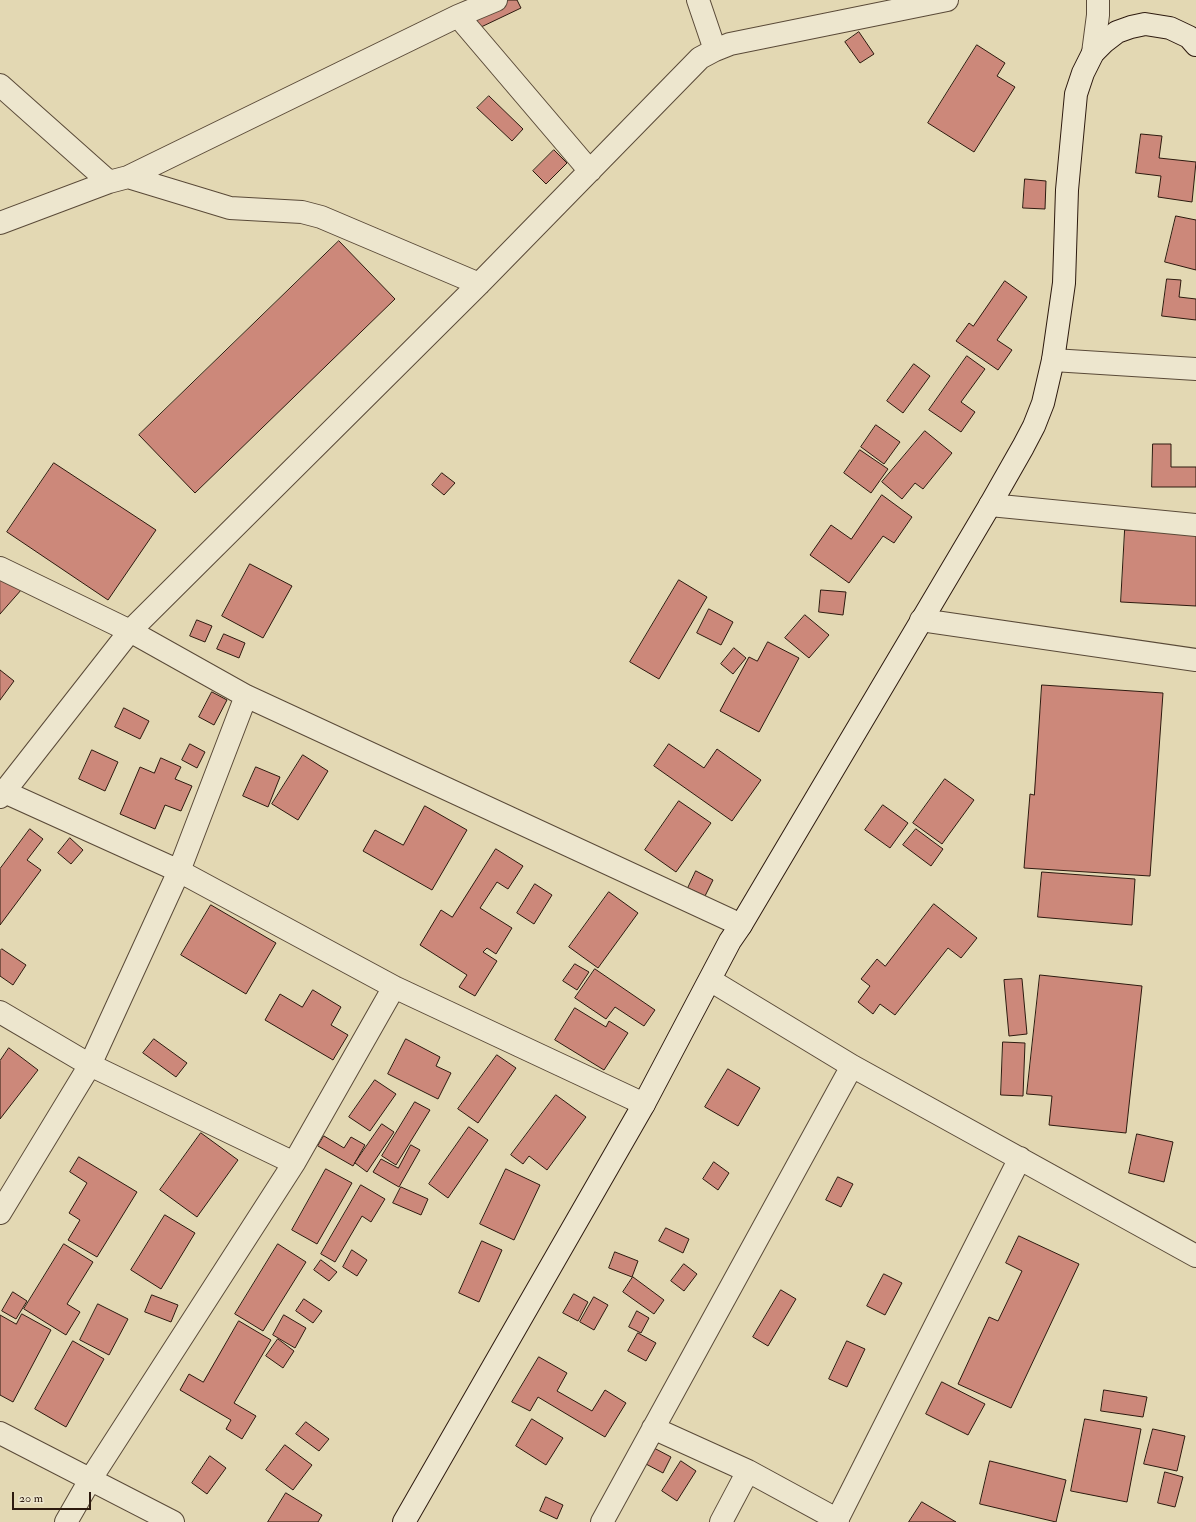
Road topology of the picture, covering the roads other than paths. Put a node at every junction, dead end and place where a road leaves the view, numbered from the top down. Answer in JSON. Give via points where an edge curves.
{"nodes":[{"id":1,"x":496,"y":0,"type":"edge"},
{"id":2,"x":698,"y":0,"type":"edge"},
{"id":3,"x":947,"y":0,"type":"edge"},
{"id":4,"x":1098,"y":0,"type":"edge"},
{"id":5,"x":458,"y":16,"type":"junction"},
{"id":6,"x":1196,"y":45,"type":"edge"},
{"id":7,"x":715,"y":50,"type":"junction"},
{"id":8,"x":1092,"y":53,"type":"junction"},
{"id":9,"x":0,"y":85,"type":"edge"},
{"id":10,"x":590,"y":171,"type":"junction"},
{"id":11,"x":118,"y":179,"type":"junction"},
{"id":12,"x":0,"y":223,"type":"edge"},
{"id":13,"x":479,"y":284,"type":"junction"},
{"id":14,"x":1053,"y":360,"type":"junction"},
{"id":15,"x":1196,"y":369,"type":"edge"},
{"id":16,"x":990,"y":505,"type":"junction"},
{"id":17,"x":1196,"y":525,"type":"edge"},
{"id":18,"x":0,"y":568,"type":"edge"},
{"id":19,"x":921,"y":620,"type":"junction"},
{"id":20,"x":130,"y":631,"type":"junction"},
{"id":21,"x":1196,"y":660,"type":"edge"},
{"id":22,"x":246,"y":696,"type":"junction"},
{"id":23,"x":2,"y":793,"type":"edge"},
{"id":24,"x":179,"y":870,"type":"junction"},
{"id":25,"x":741,"y":925,"type":"junction"},
{"id":26,"x":710,"y":980,"type":"junction"},
{"id":27,"x":394,"y":987,"type":"junction"},
{"id":28,"x":0,"y":1012,"type":"edge"},
{"id":29,"x":90,"y":1065,"type":"junction"},
{"id":30,"x":852,"y":1066,"type":"junction"},
{"id":31,"x":644,"y":1104,"type":"junction"},
{"id":32,"x":1020,"y":1158,"type":"junction"},
{"id":33,"x":294,"y":1163,"type":"junction"},
{"id":34,"x":0,"y":1213,"type":"edge"},
{"id":35,"x":1196,"y":1256,"type":"edge"},
{"id":36,"x":652,"y":1428,"type":"junction"},
{"id":37,"x":0,"y":1433,"type":"edge"},
{"id":38,"x":748,"y":1472,"type":"junction"},
{"id":39,"x":90,"y":1480,"type":"junction"},
{"id":40,"x":837,"y":1521,"type":"edge"},
{"id":41,"x":66,"y":1522,"type":"edge"},
{"id":42,"x":173,"y":1522,"type":"edge"},
{"id":43,"x":404,"y":1522,"type":"edge"},
{"id":44,"x":602,"y":1522,"type":"edge"},
{"id":45,"x":721,"y":1522,"type":"edge"}],
"edges":[{"from":1,"to":5,"type":"street"},
{"from":2,"to":7,"type":"street"},
{"from":3,"to":7,"type":"street","via":[[730,44]]},
{"from":4,"to":8,"type":"street"},
{"from":5,"to":10,"type":"street"},
{"from":5,"to":11,"type":"street"},
{"from":6,"to":8,"type":"street","via":[[1188,37],[1170,28],[1145,24],[1117,32]]},
{"from":7,"to":10,"type":"street","via":[[700,58]]},
{"from":8,"to":14,"type":"street","via":[[1076,94],[1067,190],[1064,283]]},
{"from":9,"to":11,"type":"street"},
{"from":10,"to":13,"type":"street"},
{"from":11,"to":12,"type":"street"},
{"from":11,"to":13,"type":"street","via":[[230,208],[302,212],[321,217]]},
{"from":13,"to":20,"type":"street"},
{"from":14,"to":15,"type":"street"},
{"from":14,"to":16,"type":"street","via":[[1043,403],[1034,426]]},
{"from":16,"to":17,"type":"street"},
{"from":16,"to":19,"type":"street"},
{"from":18,"to":20,"type":"street"},
{"from":19,"to":21,"type":"street"},
{"from":19,"to":25,"type":"street"},
{"from":20,"to":22,"type":"street"},
{"from":20,"to":23,"type":"street"},
{"from":22,"to":24,"type":"street"},
{"from":22,"to":25,"type":"street"},
{"from":23,"to":24,"type":"street"},
{"from":24,"to":27,"type":"street"},
{"from":24,"to":29,"type":"street"},
{"from":25,"to":26,"type":"street"},
{"from":26,"to":30,"type":"street"},
{"from":26,"to":31,"type":"street"},
{"from":27,"to":31,"type":"street"},
{"from":27,"to":33,"type":"street"},
{"from":28,"to":29,"type":"street"},
{"from":29,"to":33,"type":"street"},
{"from":29,"to":34,"type":"street"},
{"from":30,"to":32,"type":"street"},
{"from":30,"to":36,"type":"street"},
{"from":31,"to":43,"type":"street"},
{"from":32,"to":35,"type":"street"},
{"from":32,"to":40,"type":"street"},
{"from":33,"to":39,"type":"street"},
{"from":36,"to":38,"type":"street"},
{"from":36,"to":44,"type":"street"},
{"from":37,"to":39,"type":"street"},
{"from":38,"to":40,"type":"street"},
{"from":38,"to":45,"type":"street"},
{"from":39,"to":41,"type":"street"},
{"from":39,"to":42,"type":"street"}]}
